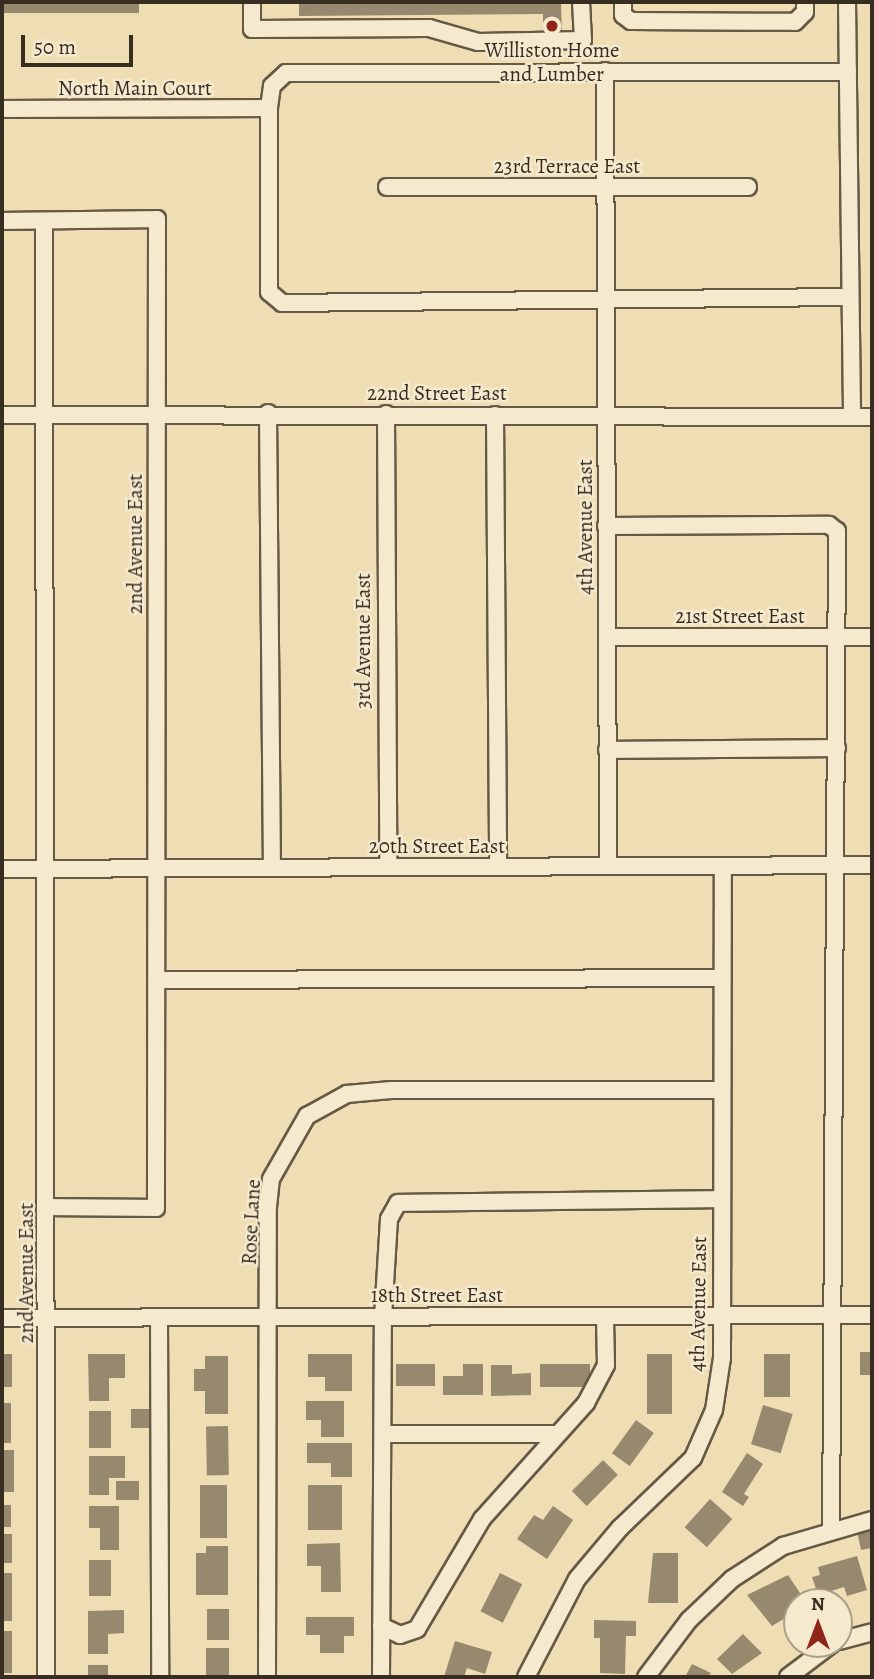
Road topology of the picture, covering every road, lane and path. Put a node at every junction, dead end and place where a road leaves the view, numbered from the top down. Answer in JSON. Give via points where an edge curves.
{"nodes":[{"id":1,"x":252,"y":2,"type":"edge"},
{"id":2,"x":581,"y":2,"type":"edge"},
{"id":3,"x":623,"y":2,"type":"edge"},
{"id":4,"x":805,"y":2,"type":"edge"},
{"id":5,"x":847,"y":2,"type":"edge"},
{"id":6,"x":606,"y":71,"type":"junction"},
{"id":7,"x":848,"y":72,"type":"junction"},
{"id":8,"x":269,"y":108,"type":"junction"},
{"id":9,"x":2,"y":109,"type":"edge"},
{"id":10,"x":606,"y":186,"type":"junction"},
{"id":11,"x":387,"y":187,"type":"dead end"},
{"id":12,"x":748,"y":187,"type":"dead end"},
{"id":13,"x":2,"y":220,"type":"edge"},
{"id":14,"x":44,"y":221,"type":"junction"},
{"id":15,"x":850,"y":298,"type":"junction"},
{"id":16,"x":606,"y":303,"type":"junction"},
{"id":17,"x":268,"y":413,"type":"junction"},
{"id":18,"x":157,"y":414,"type":"junction"},
{"id":19,"x":386,"y":414,"type":"junction"},
{"id":20,"x":2,"y":415,"type":"edge"},
{"id":21,"x":44,"y":415,"type":"junction"},
{"id":22,"x":495,"y":415,"type":"junction"},
{"id":23,"x":606,"y":415,"type":"junction"},
{"id":24,"x":852,"y":417,"type":"junction"},
{"id":25,"x":872,"y":417,"type":"edge"},
{"id":26,"x":606,"y":526,"type":"junction"},
{"id":27,"x":607,"y":637,"type":"junction"},
{"id":28,"x":838,"y":637,"type":"junction"},
{"id":29,"x":872,"y":637,"type":"edge"},
{"id":30,"x":837,"y":748,"type":"junction"},
{"id":31,"x":607,"y":750,"type":"junction"},
{"id":32,"x":836,"y":865,"type":"junction"},
{"id":33,"x":872,"y":865,"type":"edge"},
{"id":34,"x":608,"y":866,"type":"junction"},
{"id":35,"x":723,"y":866,"type":"junction"},
{"id":36,"x":388,"y":867,"type":"junction"},
{"id":37,"x":498,"y":867,"type":"junction"},
{"id":38,"x":159,"y":868,"type":"junction"},
{"id":39,"x":272,"y":868,"type":"junction"},
{"id":40,"x":2,"y":869,"type":"edge"},
{"id":41,"x":48,"y":869,"type":"junction"},
{"id":42,"x":722,"y":978,"type":"junction"},
{"id":43,"x":158,"y":980,"type":"junction"},
{"id":44,"x":722,"y":1090,"type":"junction"},
{"id":45,"x":720,"y":1199,"type":"junction"},
{"id":46,"x":48,"y":1206,"type":"junction"},
{"id":47,"x":833,"y":1315,"type":"junction"},
{"id":48,"x":872,"y":1315,"type":"edge"},
{"id":49,"x":605,"y":1316,"type":"junction"},
{"id":50,"x":721,"y":1316,"type":"junction"},
{"id":51,"x":159,"y":1317,"type":"junction"},
{"id":52,"x":268,"y":1317,"type":"junction"},
{"id":53,"x":383,"y":1317,"type":"junction"},
{"id":54,"x":2,"y":1318,"type":"edge"},
{"id":55,"x":47,"y":1318,"type":"junction"},
{"id":56,"x":384,"y":1434,"type":"junction"},
{"id":57,"x":553,"y":1434,"type":"junction"},
{"id":58,"x":872,"y":1520,"type":"edge"},
{"id":59,"x":831,"y":1529,"type":"junction"},
{"id":60,"x":381,"y":1626,"type":"junction"},
{"id":61,"x":872,"y":1632,"type":"edge"},
{"id":62,"x":853,"y":1637,"type":"edge"},
{"id":63,"x":813,"y":1658,"type":"edge"},
{"id":64,"x":46,"y":1677,"type":"edge"},
{"id":65,"x":160,"y":1677,"type":"edge"},
{"id":66,"x":267,"y":1677,"type":"edge"},
{"id":67,"x":381,"y":1677,"type":"edge"},
{"id":68,"x":526,"y":1677,"type":"edge"},
{"id":69,"x":646,"y":1677,"type":"edge"},
{"id":70,"x":788,"y":1677,"type":"edge"}],
"edges":[{"from":1,"to":2,"type":"street","via":[[253,29],[429,28],[478,41],[583,40]]},
{"from":3,"to":4,"type":"street","via":[[623,15],[631,21],[795,22],[805,12]]},
{"from":5,"to":7,"type":"street"},
{"from":6,"to":7,"type":"street"},
{"from":6,"to":8,"type":"street","via":[[319,69],[286,73],[272,86]]},
{"from":6,"to":10,"type":"street","name":"4th Avenue East"},
{"from":7,"to":15,"type":"street"},
{"from":8,"to":9,"type":"street","name":"North Main Court"},
{"from":8,"to":16,"type":"street","via":[[269,292],[282,303]]},
{"from":10,"to":11,"type":"street","name":"23rd Terrace East"},
{"from":10,"to":12,"type":"street","name":"23rd Terrace East"},
{"from":10,"to":16,"type":"street","name":"4th Avenue East"},
{"from":13,"to":14,"type":"street"},
{"from":14,"to":18,"type":"street","name":"2nd Avenue East","via":[[157,219]]},
{"from":14,"to":21,"type":"street","name":"2nd Avenue East"},
{"from":15,"to":16,"type":"street"},
{"from":15,"to":24,"type":"street"},
{"from":16,"to":23,"type":"street","name":"4th Avenue East"},
{"from":17,"to":18,"type":"street","name":"22nd Street East"},
{"from":17,"to":19,"type":"street","name":"22nd Street East"},
{"from":17,"to":39,"type":"street"},
{"from":18,"to":21,"type":"street","name":"22nd Street East"},
{"from":18,"to":38,"type":"street","name":"2nd Avenue East"},
{"from":19,"to":22,"type":"street","name":"22nd Street East"},
{"from":19,"to":36,"type":"street","name":"3rd Avenue East"},
{"from":20,"to":21,"type":"street","name":"22nd Street East"},
{"from":21,"to":41,"type":"street","name":"2nd Avenue East"},
{"from":22,"to":23,"type":"street","name":"22nd Street East"},
{"from":22,"to":37,"type":"street"},
{"from":23,"to":24,"type":"street","name":"22nd Street East"},
{"from":23,"to":26,"type":"street","name":"4th Avenue East"},
{"from":24,"to":25,"type":"street","name":"22nd Street East"},
{"from":26,"to":27,"type":"street","name":"4th Avenue East"},
{"from":26,"to":28,"type":"street","via":[[829,525],[837,531]]},
{"from":27,"to":28,"type":"street","name":"21st Street East"},
{"from":27,"to":31,"type":"street","name":"4th Avenue East"},
{"from":28,"to":29,"type":"street","name":"21st Street East"},
{"from":28,"to":30,"type":"street"},
{"from":30,"to":31,"type":"street"},
{"from":30,"to":32,"type":"street"},
{"from":31,"to":34,"type":"street","name":"4th Avenue East"},
{"from":32,"to":33,"type":"street","name":"20th Street East"},
{"from":32,"to":35,"type":"street","name":"20th Street East"},
{"from":32,"to":47,"type":"street"},
{"from":34,"to":35,"type":"street","name":"20th Street East"},
{"from":34,"to":37,"type":"street","name":"20th Street East"},
{"from":35,"to":42,"type":"street","name":"4th Avenue East"},
{"from":36,"to":37,"type":"street","name":"20th Street East"},
{"from":36,"to":39,"type":"street","name":"20th Street East"},
{"from":38,"to":39,"type":"street","name":"20th Street East"},
{"from":38,"to":41,"type":"street","name":"20th Street East"},
{"from":38,"to":43,"type":"street","name":"2nd Avenue East"},
{"from":40,"to":41,"type":"street","name":"20th Street East"},
{"from":41,"to":46,"type":"street","name":"2nd Avenue East"},
{"from":42,"to":43,"type":"street"},
{"from":42,"to":44,"type":"street","name":"4th Avenue East"},
{"from":43,"to":46,"type":"street","name":"2nd Avenue East","via":[[156,1208]]},
{"from":44,"to":45,"type":"street","name":"4th Avenue East"},
{"from":44,"to":52,"type":"street","name":"Rose Lane","via":[[391,1090],[347,1094],[307,1116],[271,1179]]},
{"from":45,"to":50,"type":"street","name":"4th Avenue East"},
{"from":45,"to":53,"type":"street","via":[[398,1203],[389,1219]]},
{"from":46,"to":55,"type":"street","name":"2nd Avenue East"},
{"from":47,"to":48,"type":"street","name":"18th Street East"},
{"from":47,"to":50,"type":"street","name":"18th Street East"},
{"from":47,"to":59,"type":"street"},
{"from":49,"to":50,"type":"street","name":"18th Street East"},
{"from":49,"to":53,"type":"street","name":"18th Street East"},
{"from":49,"to":57,"type":"street","via":[[606,1365],[600,1383]]},
{"from":50,"to":68,"type":"street","name":"4th Avenue East","via":[[714,1410],[693,1458],[577,1579]]},
{"from":51,"to":52,"type":"street","name":"18th Street East"},
{"from":51,"to":55,"type":"street","name":"18th Street East"},
{"from":51,"to":65,"type":"street"},
{"from":52,"to":53,"type":"street","name":"18th Street East"},
{"from":52,"to":66,"type":"street","name":"Rose Lane"},
{"from":53,"to":56,"type":"street"},
{"from":54,"to":55,"type":"street","name":"18th Street East"},
{"from":55,"to":64,"type":"street","name":"2nd Avenue East"},
{"from":56,"to":57,"type":"street"},
{"from":56,"to":60,"type":"street"},
{"from":57,"to":60,"type":"street","via":[[481,1519],[417,1629],[400,1635]]},
{"from":58,"to":59,"type":"street"},
{"from":59,"to":69,"type":"street","via":[[783,1546],[732,1579],[689,1620]]},
{"from":60,"to":67,"type":"street"},
{"from":61,"to":62,"type":"street"},
{"from":63,"to":70,"type":"street"}]}
